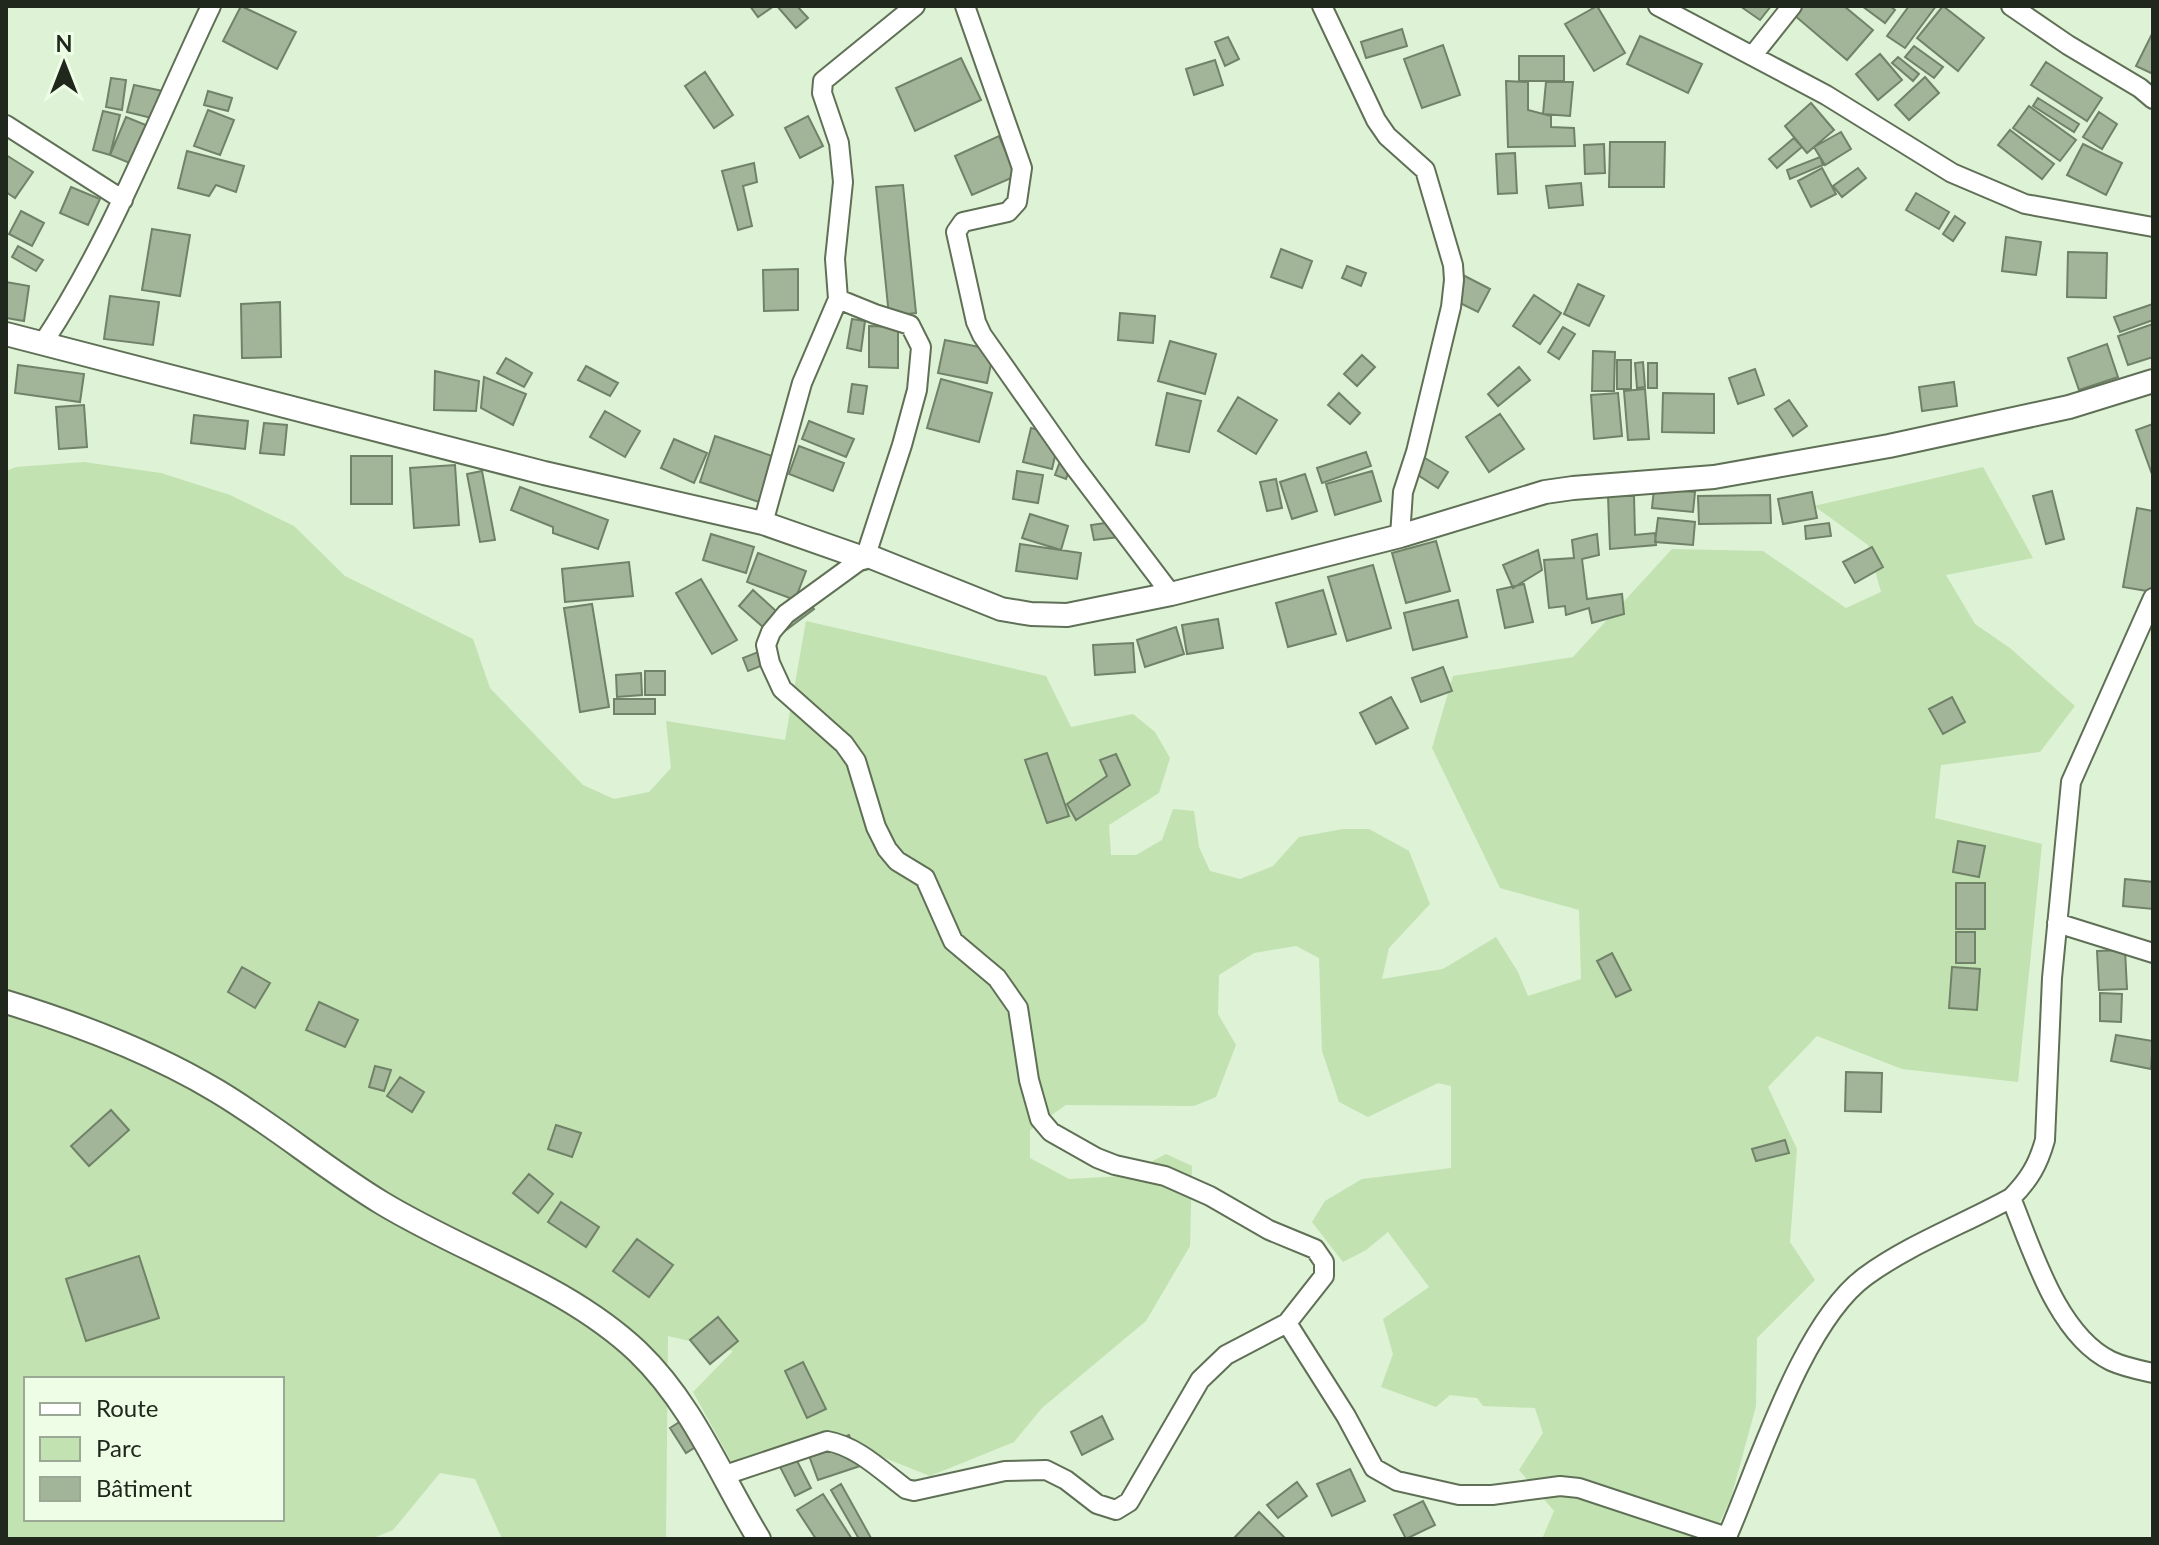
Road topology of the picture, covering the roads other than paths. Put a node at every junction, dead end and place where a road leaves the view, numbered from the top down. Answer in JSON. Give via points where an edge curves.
{"nodes":[{"id":1,"x":211,"y":6,"type":"edge"},
{"id":2,"x":915,"y":6,"type":"edge"},
{"id":3,"x":965,"y":6,"type":"edge"},
{"id":4,"x":1322,"y":6,"type":"edge"},
{"id":5,"x":1658,"y":6,"type":"edge"},
{"id":6,"x":1792,"y":6,"type":"edge"},
{"id":7,"x":2011,"y":6,"type":"edge"},
{"id":8,"x":1753,"y":55,"type":"junction"},
{"id":9,"x":2153,"y":99,"type":"edge"},
{"id":10,"x":6,"y":125,"type":"edge"},
{"id":11,"x":123,"y":200,"type":"junction"},
{"id":12,"x":2153,"y":227,"type":"edge"},
{"id":13,"x":838,"y":299,"type":"junction"},
{"id":14,"x":6,"y":334,"type":"edge"},
{"id":15,"x":43,"y":343,"type":"junction"},
{"id":16,"x":2153,"y":381,"type":"edge"},
{"id":17,"x":763,"y":523,"type":"junction"},
{"id":18,"x":1400,"y":536,"type":"junction"},
{"id":19,"x":864,"y":557,"type":"junction"},
{"id":20,"x":1171,"y":594,"type":"junction"},
{"id":21,"x":2153,"y":598,"type":"edge"},
{"id":22,"x":2057,"y":923,"type":"junction"},
{"id":23,"x":2153,"y":953,"type":"edge"},
{"id":24,"x":6,"y":1002,"type":"edge"},
{"id":25,"x":2011,"y":1198,"type":"junction"},
{"id":26,"x":1287,"y":1323,"type":"junction"},
{"id":27,"x":2153,"y":1373,"type":"edge"},
{"id":28,"x":725,"y":1475,"type":"junction"},
{"id":29,"x":1726,"y":1538,"type":"edge"},
{"id":30,"x":759,"y":1539,"type":"edge"}],
"edges":[{"from":1,"to":11,"type":"street"},
{"from":2,"to":13,"type":"street","via":[[823,81],[843,182],[835,259]]},
{"from":3,"to":20,"type":"street","via":[[1022,168],[1017,202],[1008,212],[963,222],[956,232],[971,309],[991,348]]},
{"from":4,"to":18,"type":"street","via":[[1376,120],[1425,170],[1453,265],[1451,307],[1403,492]]},
{"from":5,"to":8,"type":"street"},
{"from":6,"to":8,"type":"street"},
{"from":7,"to":9,"type":"street"},
{"from":8,"to":12,"type":"street","via":[[1952,173],[2025,204]]},
{"from":10,"to":11,"type":"street"},
{"from":11,"to":15,"type":"street","via":[[78,290]]},
{"from":13,"to":17,"type":"street","via":[[802,383]]},
{"from":13,"to":19,"type":"street","via":[[902,320],[921,347],[917,390]]},
{"from":14,"to":15,"type":"street"},
{"from":15,"to":17,"type":"street","via":[[544,473]]},
{"from":16,"to":18,"type":"street","via":[[2069,407],[1889,446],[1714,477],[1545,492]]},
{"from":17,"to":19,"type":"street"},
{"from":18,"to":20,"type":"street"},
{"from":19,"to":20,"type":"street","via":[[1001,609],[1031,614],[1067,615]]},
{"from":19,"to":26,"type":"street","via":[[786,614],[771,632],[766,645],[782,689],[844,744],[856,761],[887,849],[925,878],[953,941],[997,978],[1018,1008],[1033,1093],[1040,1119],[1051,1132],[1097,1158],[1199,1191],[1315,1249],[1324,1262],[1324,1276]]},
{"from":21,"to":22,"type":"street","via":[[2071,782]]},
{"from":22,"to":23,"type":"street"},
{"from":22,"to":25,"type":"street","via":[[2045,1140],[2028,1180]]},
{"from":24,"to":28,"type":"street","via":[[144,1054],[217,1091],[383,1204],[546,1288],[600,1322],[660,1376]]},
{"from":25,"to":27,"type":"street","via":[[2063,1314],[2109,1361]]},
{"from":25,"to":29,"type":"street","via":[[1864,1277],[1838,1305],[1782,1402]]},
{"from":26,"to":28,"type":"street","via":[[1226,1355],[1200,1380],[1129,1502],[1116,1510],[1097,1504],[1046,1470],[1005,1471],[914,1491],[862,1455],[827,1441]]},
{"from":26,"to":29,"type":"street","via":[[1374,1468],[1397,1481],[1459,1495],[1579,1488]]},
{"from":28,"to":30,"type":"street"}]}
